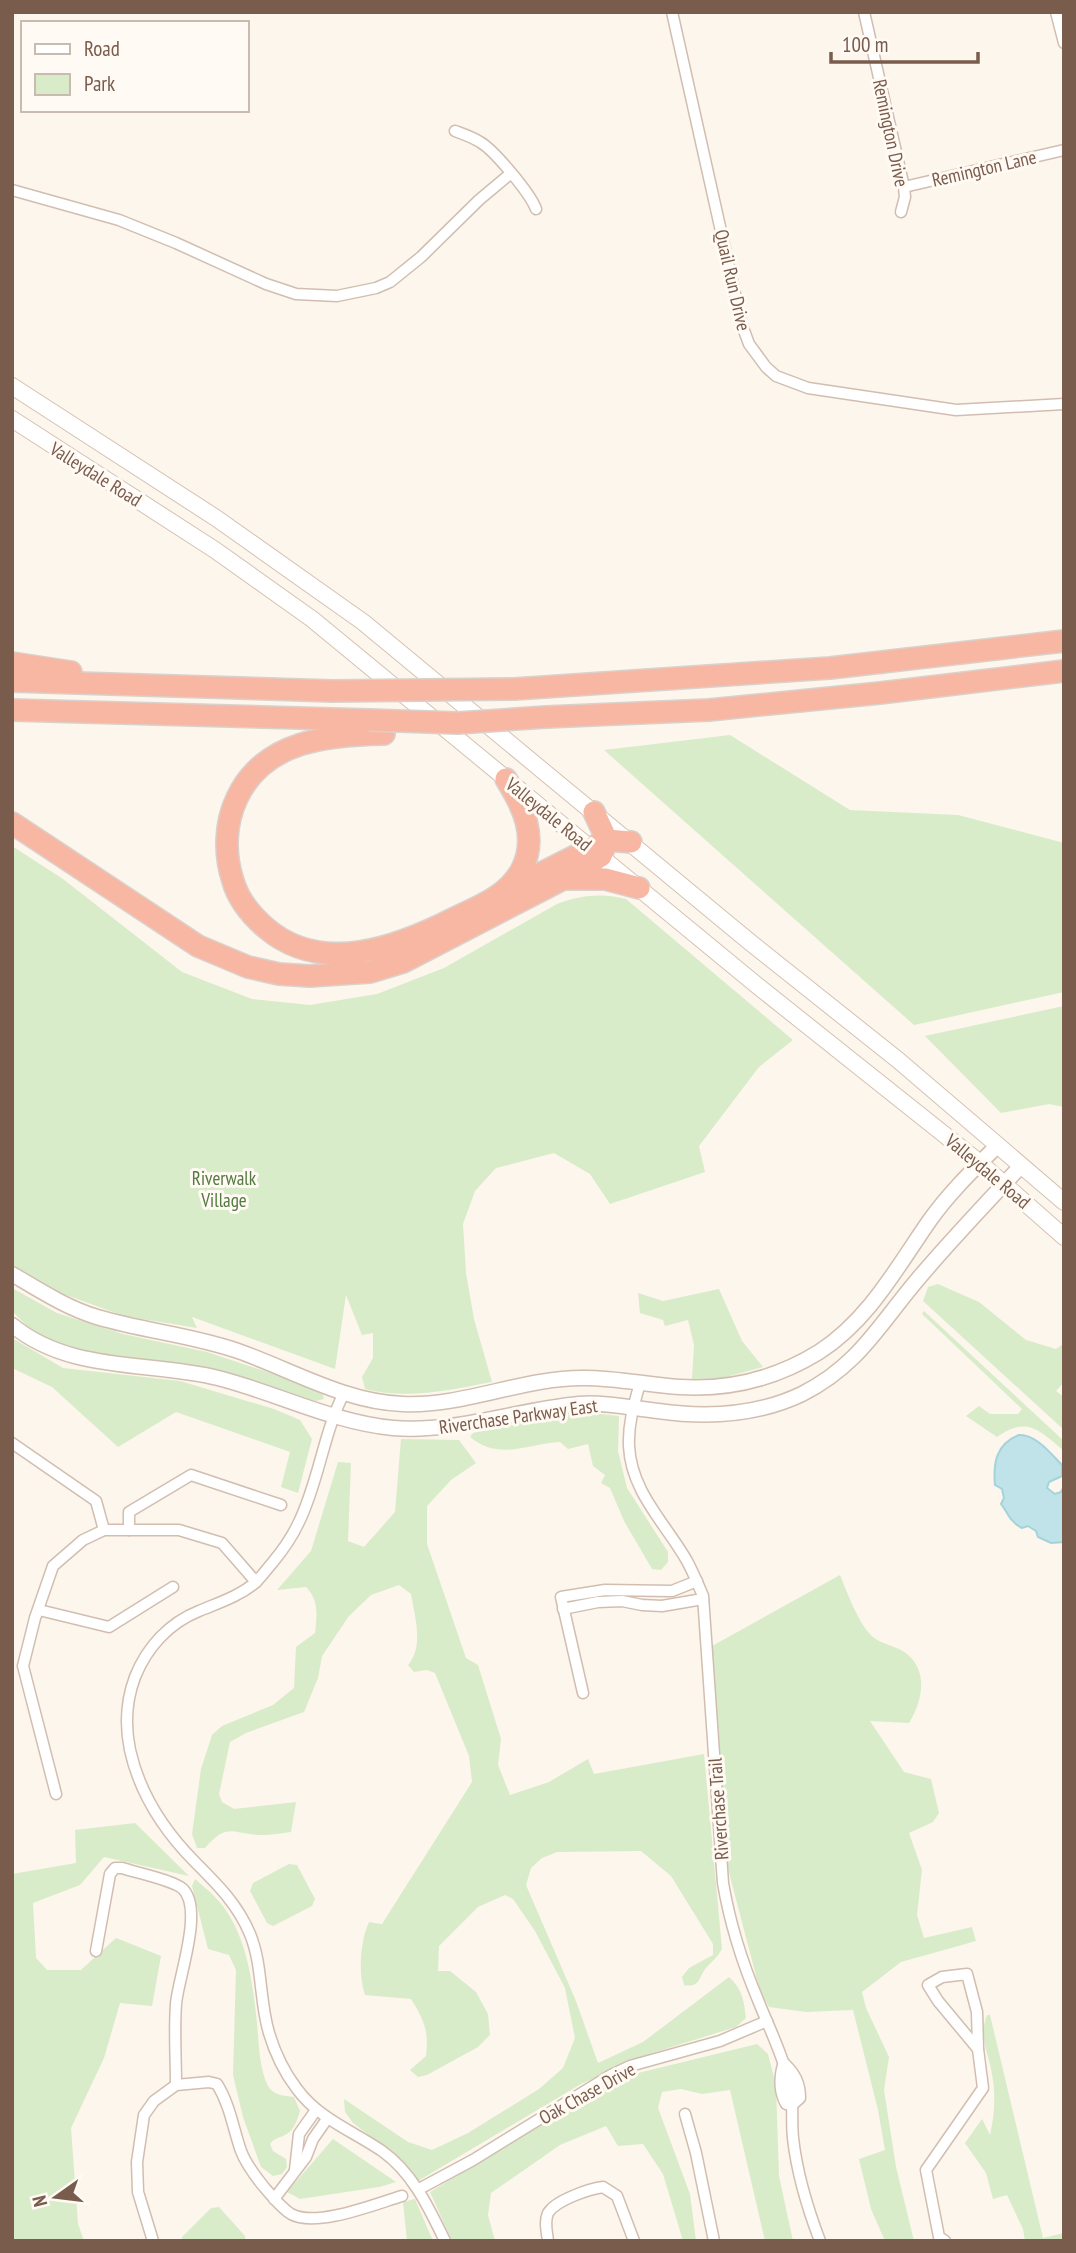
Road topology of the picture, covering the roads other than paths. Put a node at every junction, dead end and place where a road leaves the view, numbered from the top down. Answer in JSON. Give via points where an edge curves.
{"nodes":[{"id":1,"x":672,"y":12,"type":"edge"},
{"id":2,"x":864,"y":12,"type":"edge"},
{"id":3,"x":1056,"y":12,"type":"edge"},
{"id":4,"x":1064,"y":43,"type":"edge"},
{"id":5,"x":454,"y":131,"type":"dead end"},
{"id":6,"x":1064,"y":150,"type":"edge"},
{"id":7,"x":510,"y":174,"type":"junction"},
{"id":8,"x":904,"y":187,"type":"junction"},
{"id":9,"x":12,"y":190,"type":"edge"},
{"id":10,"x":536,"y":209,"type":"dead end"},
{"id":11,"x":901,"y":212,"type":"dead end"},
{"id":12,"x":12,"y":386,"type":"edge"},
{"id":13,"x":1064,"y":404,"type":"edge"},
{"id":14,"x":12,"y":419,"type":"edge"},
{"id":15,"x":1064,"y":641,"type":"edge"},
{"id":16,"x":12,"y":663,"type":"edge"},
{"id":17,"x":1064,"y":671,"type":"edge"},
{"id":18,"x":12,"y":681,"type":"edge"},
{"id":19,"x":121,"y":685,"type":"junction"},
{"id":20,"x":12,"y":710,"type":"edge"},
{"id":21,"x":373,"y":727,"type":"junction"},
{"id":22,"x":506,"y":779,"type":"junction"},
{"id":23,"x":594,"y":812,"type":"junction"},
{"id":24,"x":12,"y":823,"type":"edge"},
{"id":25,"x":631,"y":842,"type":"junction"},
{"id":26,"x":599,"y":847,"type":"junction"},
{"id":27,"x":562,"y":879,"type":"junction"},
{"id":28,"x":639,"y":888,"type":"junction"},
{"id":29,"x":506,"y":891,"type":"junction"},
{"id":30,"x":997,"y":1146,"type":"junction"},
{"id":31,"x":980,"y":1163,"type":"junction"},
{"id":32,"x":1021,"y":1166,"type":"junction"},
{"id":33,"x":1004,"y":1183,"type":"junction"},
{"id":34,"x":1064,"y":1202,"type":"edge"},
{"id":35,"x":1064,"y":1237,"type":"edge"},
{"id":36,"x":12,"y":1274,"type":"edge"},
{"id":37,"x":12,"y":1325,"type":"edge"},
{"id":38,"x":640,"y":1383,"type":"junction"},
{"id":39,"x":344,"y":1393,"type":"junction"},
{"id":40,"x":633,"y":1407,"type":"junction"},
{"id":41,"x":332,"y":1415,"type":"junction"},
{"id":42,"x":12,"y":1443,"type":"edge"},
{"id":43,"x":281,"y":1505,"type":"dead end"},
{"id":44,"x":104,"y":1530,"type":"junction"},
{"id":45,"x":129,"y":1530,"type":"junction"},
{"id":46,"x":697,"y":1581,"type":"junction"},
{"id":47,"x":256,"y":1582,"type":"junction"},
{"id":48,"x":173,"y":1587,"type":"dead end"},
{"id":49,"x":703,"y":1599,"type":"junction"},
{"id":50,"x":562,"y":1603,"type":"junction"},
{"id":51,"x":38,"y":1610,"type":"junction"},
{"id":52,"x":583,"y":1693,"type":"dead end"},
{"id":53,"x":56,"y":1794,"type":"dead end"},
{"id":54,"x":96,"y":1951,"type":"dead end"},
{"id":55,"x":766,"y":2021,"type":"junction"},
{"id":56,"x":978,"y":2049,"type":"junction"},
{"id":57,"x":783,"y":2062,"type":"junction"},
{"id":58,"x":176,"y":2085,"type":"junction"},
{"id":59,"x":789,"y":2086,"type":"junction"},
{"id":60,"x":792,"y":2105,"type":"junction"},
{"id":61,"x":316,"y":2110,"type":"junction"},
{"id":62,"x":685,"y":2114,"type":"dead end"},
{"id":63,"x":327,"y":2119,"type":"junction"},
{"id":64,"x":294,"y":2173,"type":"junction"},
{"id":65,"x":419,"y":2189,"type":"junction"},
{"id":66,"x":402,"y":2196,"type":"dead end"},
{"id":67,"x":274,"y":2199,"type":"junction"},
{"id":68,"x":153,"y":2241,"type":"edge"},
{"id":69,"x":445,"y":2241,"type":"edge"},
{"id":70,"x":548,"y":2241,"type":"edge"},
{"id":71,"x":634,"y":2241,"type":"edge"},
{"id":72,"x":714,"y":2241,"type":"edge"},
{"id":73,"x":820,"y":2241,"type":"edge"},
{"id":74,"x":944,"y":2241,"type":"edge"}],
"edges":[{"from":1,"to":13,"type":"street","name":"Quail Run Drive","via":[[742,325],[766,367],[801,386],[917,405],[972,411]]},
{"from":2,"to":8,"type":"street","name":"Remington Drive"},
{"from":3,"to":4,"type":"street"},
{"from":5,"to":7,"type":"street","via":[[479,141]]},
{"from":6,"to":8,"type":"street","name":"Remington Lane"},
{"from":7,"to":9,"type":"street","via":[[390,282],[337,296],[276,288],[119,220]]},
{"from":7,"to":10,"type":"street"},
{"from":8,"to":11,"type":"street","name":"Remington Drive"},
{"from":12,"to":23,"type":"main road","name":"Valleydale Road","via":[[330,597]]},
{"from":14,"to":22,"type":"main road","name":"Valleydale Road","via":[[279,594]]},
{"from":15,"to":19,"type":"highway","bridge":true,"via":[[830,668],[513,690]]},
{"from":16,"to":19,"type":"highway"},
{"from":17,"to":21,"type":"highway","bridge":true,"via":[[709,710]]},
{"from":18,"to":19,"type":"highway"},
{"from":20,"to":21,"type":"highway"},
{"from":21,"to":29,"type":"highway","via":[[307,740],[287,749],[259,769],[240,792],[230,818],[227,853],[240,898],[257,920],[282,940],[306,949],[336,954],[369,952],[421,936]]},
{"from":22,"to":26,"type":"main road","name":"Valleydale Road"},
{"from":22,"to":29,"type":"highway","via":[[525,813],[529,837],[522,869]]},
{"from":23,"to":25,"type":"main road","name":"Valleydale Road"},
{"from":23,"to":26,"type":"highway"},
{"from":24,"to":27,"type":"highway","via":[[198,946],[248,967],[279,974],[310,976],[389,967]]},
{"from":25,"to":26,"type":"highway"},
{"from":25,"to":30,"type":"main road","name":"Valleydale Road"},
{"from":26,"to":27,"type":"highway"},
{"from":26,"to":28,"type":"main road","name":"Valleydale Road"},
{"from":26,"to":29,"type":"highway"},
{"from":27,"to":28,"type":"highway","via":[[605,878]]},
{"from":28,"to":31,"type":"main road","name":"Valleydale Road"},
{"from":30,"to":31,"type":"street","name":"Riverchase Parkway East"},
{"from":30,"to":32,"type":"main road","name":"Valleydale Road"},
{"from":31,"to":33,"type":"main road","name":"Valleydale Road"},
{"from":31,"to":38,"type":"street","name":"Riverchase Parkway East","via":[[932,1218],[867,1310],[821,1350],[781,1371],[743,1382],[694,1387]]},
{"from":32,"to":33,"type":"street","name":"Riverchase Parkway East"},
{"from":32,"to":34,"type":"main road","name":"Valleydale Road"},
{"from":33,"to":35,"type":"main road","name":"Valleydale Road"},
{"from":33,"to":40,"type":"street","name":"Riverchase Parkway East","via":[[955,1235],[863,1349],[825,1381],[779,1403],[741,1413],[696,1415]]},
{"from":36,"to":39,"type":"street","name":"Riverchase Parkway East","via":[[96,1316],[231,1349]]},
{"from":37,"to":41,"type":"street","name":"Riverchase Parkway East","via":[[36,1342],[75,1357],[217,1378]]},
{"from":38,"to":39,"type":"street","name":"Riverchase Parkway East","via":[[556,1379],[437,1402],[403,1404]]},
{"from":38,"to":40,"type":"street","name":"Riverchase Trail"},
{"from":39,"to":41,"type":"street"},
{"from":40,"to":41,"type":"street","name":"Riverchase Parkway East","via":[[580,1404],[430,1428],[378,1426]]},
{"from":40,"to":46,"type":"street","name":"Riverchase Trail","via":[[629,1444],[637,1480]]},
{"from":41,"to":47,"type":"street","via":[[300,1521]]},
{"from":42,"to":44,"type":"street","via":[[96,1501]]},
{"from":43,"to":45,"type":"street","via":[[191,1475],[129,1512]]},
{"from":44,"to":45,"type":"street"},
{"from":44,"to":51,"type":"street","via":[[83,1540],[53,1566]]},
{"from":45,"to":47,"type":"street","via":[[178,1530],[222,1543]]},
{"from":46,"to":49,"type":"street","name":"Riverchase Trail"},
{"from":46,"to":50,"type":"street","via":[[672,1591],[605,1590]]},
{"from":47,"to":61,"type":"street","via":[[187,1616],[151,1647],[130,1694],[127,1731],[149,1805],[241,1915],[257,1956],[276,2053],[299,2092]]},
{"from":48,"to":51,"type":"street","via":[[109,1627]]},
{"from":49,"to":50,"type":"street","via":[[662,1606],[622,1601]]},
{"from":49,"to":55,"type":"street","name":"Riverchase Trail","via":[[725,1893],[734,1936]]},
{"from":50,"to":52,"type":"street"},
{"from":51,"to":53,"type":"street","via":[[23,1666]]},
{"from":54,"to":58,"type":"street","via":[[110,1874],[115,1868],[181,1887],[188,1896],[190,1934],[175,2024]]},
{"from":55,"to":57,"type":"street","name":"Riverchase Trail"},
{"from":55,"to":65,"type":"street","name":"Oak Chase Drive","via":[[720,2041],[630,2066]]},
{"from":56,"to":56,"type":"street","via":[[938,2001],[928,1985],[942,1977],[967,1973],[977,2012]]},
{"from":56,"to":74,"type":"street","via":[[983,2088],[926,2170],[939,2237]]},
{"from":57,"to":59,"type":"street","via":[[779,2077]]},
{"from":57,"to":59,"type":"street","name":"Riverchase Trail","via":[[795,2074]]},
{"from":58,"to":67,"type":"street","via":[[217,2084],[241,2152]]},
{"from":58,"to":68,"type":"street","via":[[144,2115],[136,2161],[138,2192]]},
{"from":59,"to":60,"type":"street","name":"Riverchase Trail","via":[[786,2104]]},
{"from":59,"to":60,"type":"street","via":[[800,2098]]},
{"from":60,"to":73,"type":"street","via":[[796,2162]]},
{"from":61,"to":63,"type":"street"},
{"from":61,"to":64,"type":"street","via":[[299,2134]]},
{"from":62,"to":72,"type":"street"},
{"from":63,"to":64,"type":"street"},
{"from":63,"to":65,"type":"street","via":[[382,2151]]},
{"from":64,"to":67,"type":"street"},
{"from":65,"to":69,"type":"street"},
{"from":66,"to":67,"type":"street","via":[[321,2218],[291,2214]]},
{"from":70,"to":71,"type":"street","via":[[545,2224],[554,2207],[603,2187],[617,2196]]}]}
